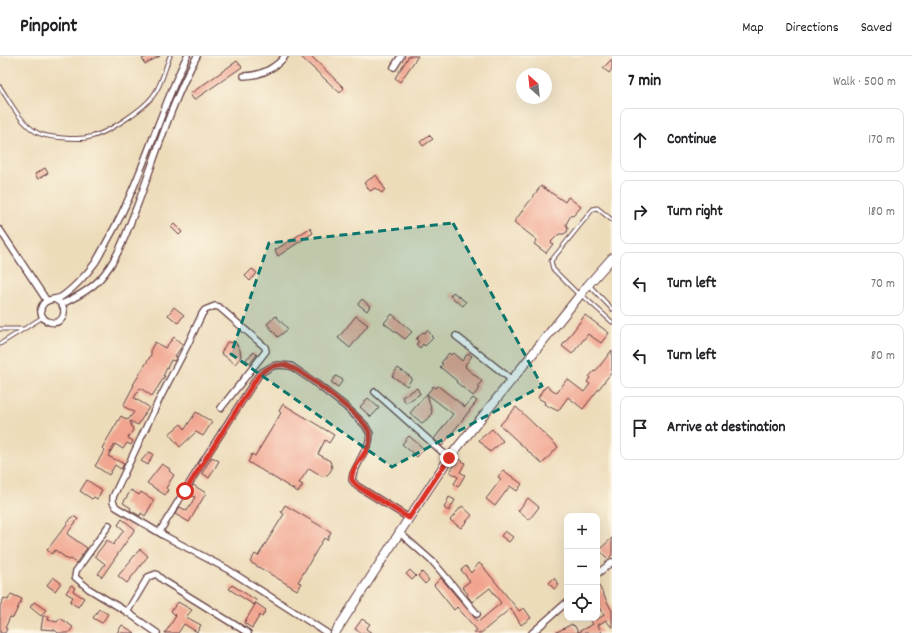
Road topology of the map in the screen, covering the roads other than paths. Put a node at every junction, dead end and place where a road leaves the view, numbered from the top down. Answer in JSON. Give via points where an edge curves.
{"nodes":[{"id":1,"x":170,"y":56,"type":"edge"},
{"id":2,"x":187,"y":56,"type":"edge"},
{"id":3,"x":197,"y":56,"type":"edge"},
{"id":4,"x":285,"y":56,"type":"edge"},
{"id":5,"x":401,"y":56,"type":"edge"},
{"id":6,"x":394,"y":67,"type":"dead end"},
{"id":7,"x":244,"y":76,"type":"dead end"},
{"id":8,"x":0,"y":87,"type":"edge"},
{"id":9,"x":612,"y":220,"type":"edge"},
{"id":10,"x":0,"y":230,"type":"edge"},
{"id":11,"x":612,"y":258,"type":"edge"},
{"id":12,"x":588,"y":285,"type":"junction"},
{"id":13,"x":580,"y":295,"type":"junction"},
{"id":14,"x":56,"y":300,"type":"junction"},
{"id":15,"x":47,"y":301,"type":"junction"},
{"id":16,"x":62,"y":304,"type":"junction"},
{"id":17,"x":612,"y":309,"type":"edge"},
{"id":18,"x":43,"y":317,"type":"junction"},
{"id":19,"x":612,"y":322,"type":"edge"},
{"id":20,"x":24,"y":329,"type":"junction"},
{"id":21,"x":0,"y":330,"type":"edge"},
{"id":22,"x":456,"y":336,"type":"dead end"},
{"id":23,"x":0,"y":344,"type":"edge"},
{"id":24,"x":512,"y":380,"type":"junction"},
{"id":25,"x":375,"y":392,"type":"dead end"},
{"id":26,"x":221,"y":408,"type":"dead end"},
{"id":27,"x":449,"y":458,"type":"junction"},
{"id":28,"x":409,"y":518,"type":"junction"},
{"id":29,"x":109,"y":525,"type":"dead end"},
{"id":30,"x":400,"y":533,"type":"junction"},
{"id":31,"x":163,"y":535,"type":"junction"},
{"id":32,"x":612,"y":562,"type":"edge"},
{"id":33,"x":600,"y":572,"type":"edge"},
{"id":34,"x":564,"y":605,"type":"edge"},
{"id":35,"x":127,"y":612,"type":"junction"},
{"id":36,"x":476,"y":614,"type":"dead end"},
{"id":37,"x":157,"y":633,"type":"edge"},
{"id":38,"x":248,"y":633,"type":"edge"},
{"id":39,"x":327,"y":633,"type":"edge"},
{"id":40,"x":335,"y":633,"type":"edge"},
{"id":41,"x":532,"y":633,"type":"edge"}],
"edges":[{"from":1,"to":8,"type":"lane","via":[[156,92],[147,103],[102,133],[90,138],[62,138],[37,133],[21,118]]},
{"from":2,"to":14,"type":"street","via":[[122,214],[95,262],[64,295]]},
{"from":3,"to":16,"type":"street","via":[[167,124],[119,250],[100,279],[81,295]]},
{"from":4,"to":7,"type":"street","via":[[275,66],[259,74]]},
{"from":5,"to":6,"type":"street"},
{"from":9,"to":13,"type":"lane","via":[[601,210],[593,209],[551,261],[553,269]]},
{"from":10,"to":15,"type":"street"},
{"from":11,"to":12,"type":"street"},
{"from":12,"to":13,"type":"street"},
{"from":12,"to":17,"type":"lane"},
{"from":13,"to":19,"type":"lane"},
{"from":13,"to":24,"type":"street"},
{"from":14,"to":15,"type":"street"},
{"from":14,"to":16,"type":"street"},
{"from":15,"to":18,"type":"street","via":[[42,308]]},
{"from":16,"to":18,"type":"street","via":[[64,316],[58,322],[50,322]]},
{"from":18,"to":20,"type":"lane"},
{"from":20,"to":21,"type":"lane"},
{"from":20,"to":23,"type":"lane"},
{"from":22,"to":24,"type":"street"},
{"from":24,"to":27,"type":"street"},
{"from":25,"to":27,"type":"street"},
{"from":26,"to":31,"type":"street","via":[[266,351],[265,347],[215,306],[202,314],[113,497],[116,507]]},
{"from":27,"to":28,"type":"street"},
{"from":28,"to":30,"type":"street"},
{"from":28,"to":31,"type":"street","via":[[357,486],[352,480],[370,442],[370,434],[365,425],[313,381],[291,366],[278,365],[262,372],[255,381],[160,529]]},
{"from":29,"to":35,"type":"street","via":[[76,571],[75,577],[89,589]]},
{"from":30,"to":36,"type":"street","via":[[434,563]]},
{"from":30,"to":40,"type":"street"},
{"from":31,"to":39,"type":"street","via":[[227,569]]},
{"from":32,"to":33,"type":"street"},
{"from":34,"to":41,"type":"street"},
{"from":35,"to":37,"type":"street"},
{"from":35,"to":38,"type":"street","via":[[148,577],[156,574]]}]}
